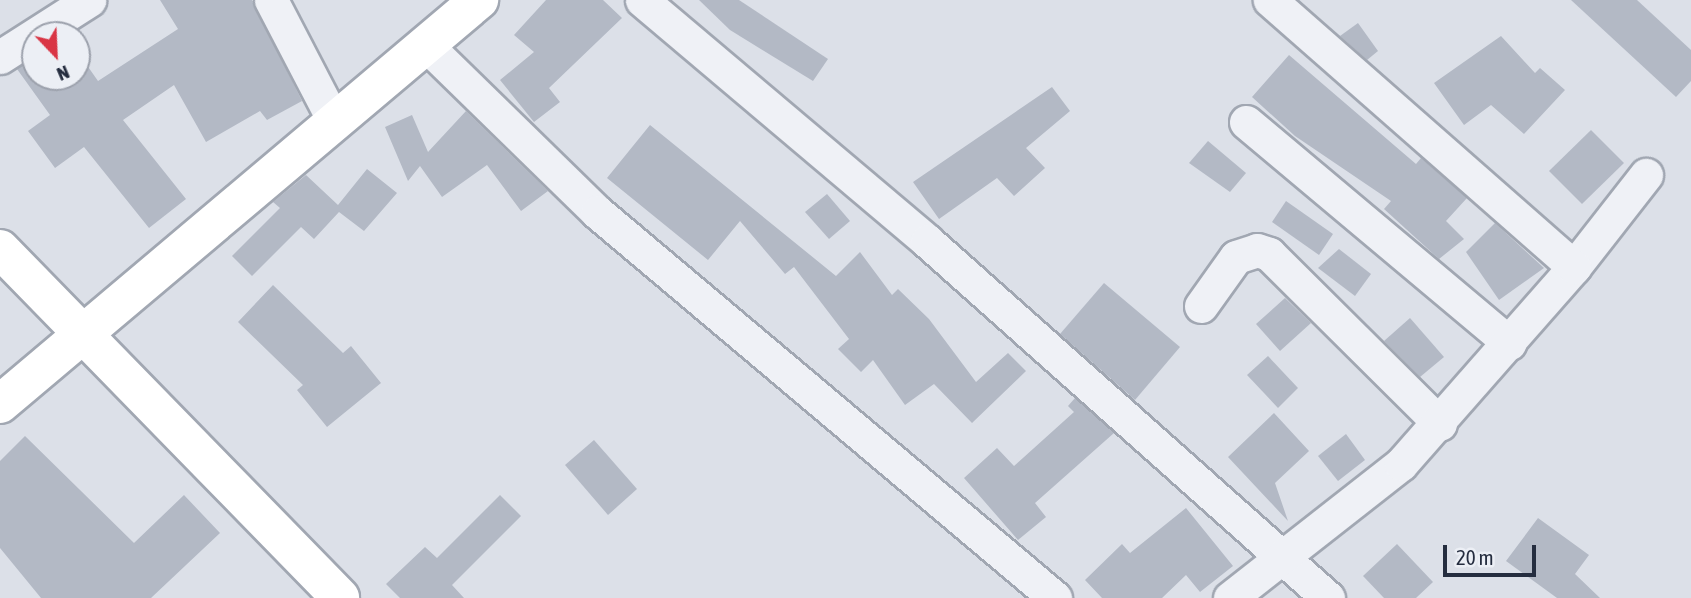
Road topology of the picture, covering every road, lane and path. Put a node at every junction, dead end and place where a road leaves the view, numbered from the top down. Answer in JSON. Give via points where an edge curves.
{"nodes":[{"id":1,"x":89,"y":0,"type":"edge"},
{"id":2,"x":271,"y":0,"type":"edge"},
{"id":3,"x":642,"y":0,"type":"edge"},
{"id":4,"x":1270,"y":0,"type":"edge"},
{"id":5,"x":474,"y":2,"type":"edge"},
{"id":6,"x":426,"y":45,"type":"junction"},
{"id":7,"x":0,"y":57,"type":"edge"},
{"id":8,"x":333,"y":119,"type":"junction"},
{"id":9,"x":1246,"y":122,"type":"dead end"},
{"id":10,"x":1646,"y":175,"type":"dead end"},
{"id":11,"x":0,"y":249,"type":"edge"},
{"id":12,"x":1574,"y":267,"type":"junction"},
{"id":13,"x":1200,"y":306,"type":"dead end"},
{"id":14,"x":80,"y":333,"type":"junction"},
{"id":15,"x":1510,"y":343,"type":"junction"},
{"id":16,"x":0,"y":404,"type":"edge"},
{"id":17,"x":1440,"y":424,"type":"junction"},
{"id":18,"x":1282,"y":559,"type":"junction"},
{"id":19,"x":340,"y":598,"type":"edge"},
{"id":20,"x":1055,"y":598,"type":"edge"},
{"id":21,"x":1230,"y":598,"type":"edge"},
{"id":22,"x":1328,"y":598,"type":"edge"}],
"edges":[{"from":1,"to":7,"type":"street"},
{"from":2,"to":8,"type":"street"},
{"from":3,"to":18,"type":"street","via":[[927,241]]},
{"from":4,"to":12,"type":"street"},
{"from":5,"to":6,"type":"street"},
{"from":6,"to":8,"type":"street"},
{"from":6,"to":20,"type":"street","via":[[597,212]]},
{"from":8,"to":14,"type":"street"},
{"from":9,"to":15,"type":"street"},
{"from":10,"to":12,"type":"street"},
{"from":11,"to":14,"type":"street"},
{"from":12,"to":15,"type":"street"},
{"from":13,"to":17,"type":"street","via":[[1236,257],[1257,250],[1269,254]]},
{"from":14,"to":16,"type":"street"},
{"from":14,"to":19,"type":"street"},
{"from":15,"to":17,"type":"street"},
{"from":17,"to":18,"type":"street"},
{"from":18,"to":21,"type":"street"},
{"from":18,"to":22,"type":"street"}]}
